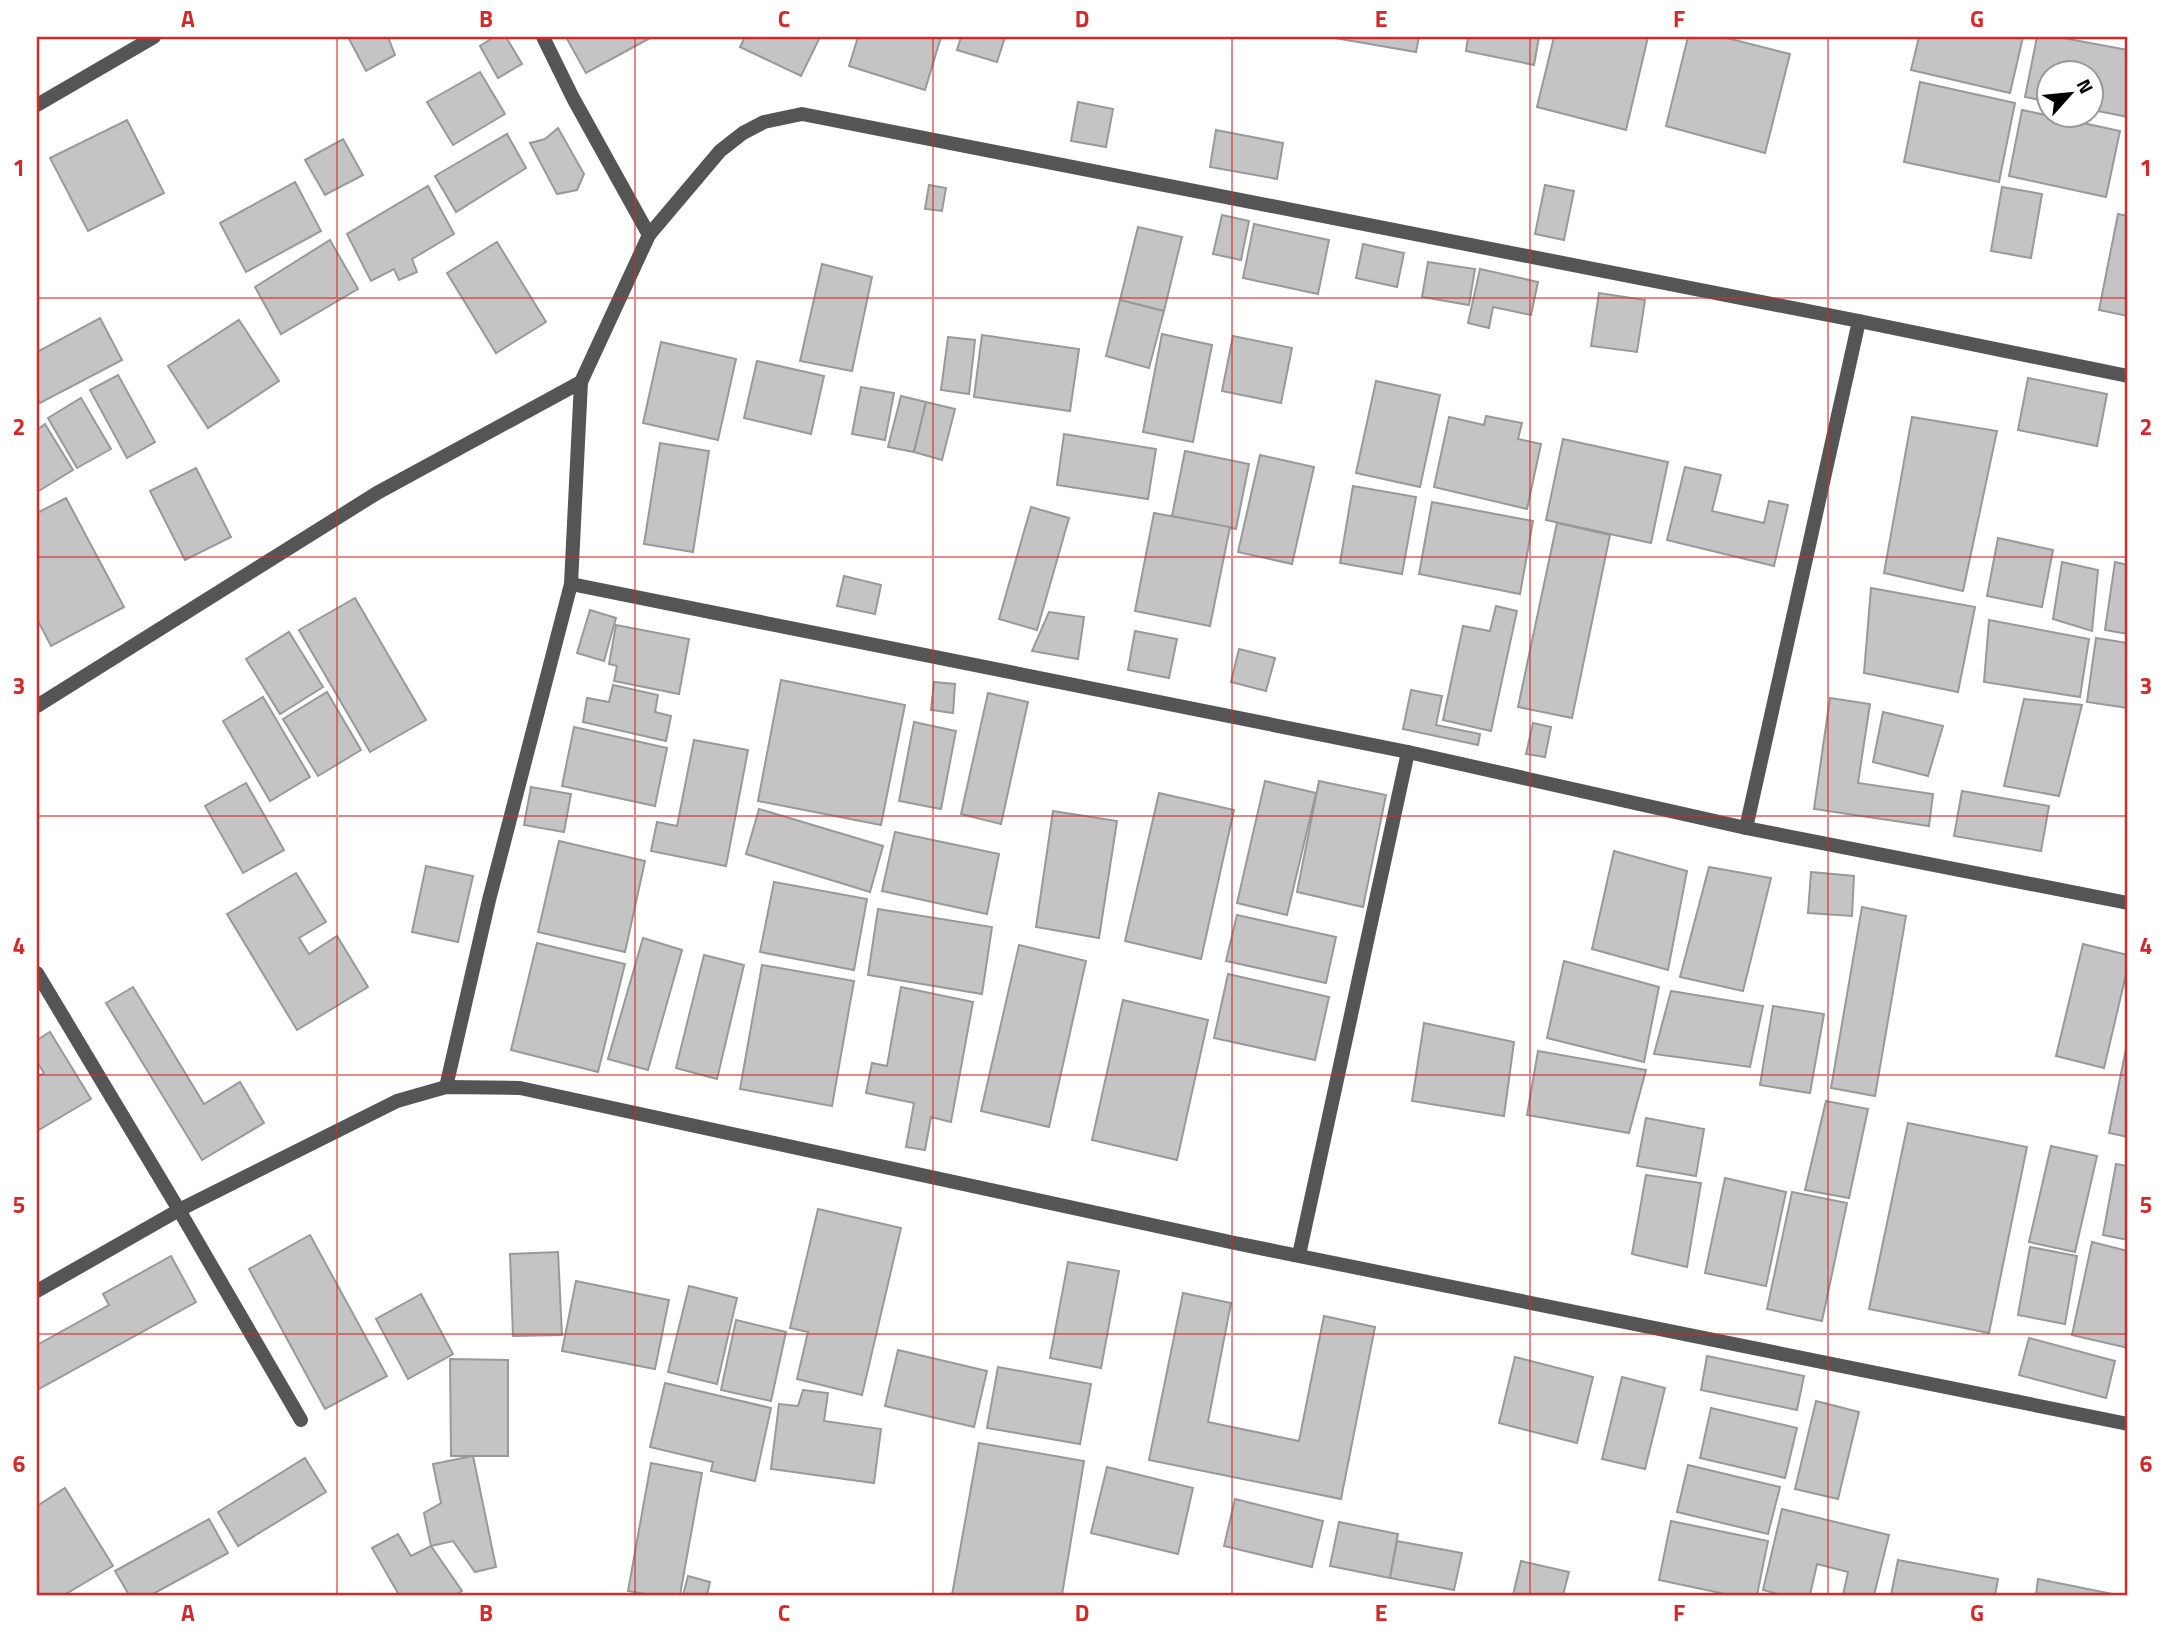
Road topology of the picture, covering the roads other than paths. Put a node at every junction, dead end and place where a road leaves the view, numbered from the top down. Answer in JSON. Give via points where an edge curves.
{"nodes":[{"id":1,"x":154,"y":37,"type":"edge"},
{"id":2,"x":543,"y":37,"type":"edge"},
{"id":3,"x":37,"y":105,"type":"edge"},
{"id":4,"x":649,"y":235,"type":"junction"},
{"id":5,"x":1860,"y":321,"type":"junction"},
{"id":6,"x":2128,"y":376,"type":"edge"},
{"id":7,"x":581,"y":382,"type":"junction"},
{"id":8,"x":571,"y":584,"type":"junction"},
{"id":9,"x":37,"y":706,"type":"edge"},
{"id":10,"x":1408,"y":752,"type":"junction"},
{"id":11,"x":1746,"y":828,"type":"junction"},
{"id":12,"x":2128,"y":903,"type":"edge"},
{"id":13,"x":37,"y":973,"type":"edge"},
{"id":14,"x":446,"y":1087,"type":"junction"},
{"id":15,"x":179,"y":1210,"type":"junction"},
{"id":16,"x":1299,"y":1255,"type":"junction"},
{"id":17,"x":37,"y":1290,"type":"edge"},
{"id":18,"x":301,"y":1420,"type":"dead end"},
{"id":19,"x":2128,"y":1424,"type":"edge"}],
"edges":[{"from":1,"to":3,"type":"street"},
{"from":2,"to":4,"type":"street"},
{"from":4,"to":5,"type":"street","via":[[720,150],[764,122],[802,114]]},
{"from":4,"to":7,"type":"street"},
{"from":5,"to":6,"type":"street"},
{"from":5,"to":11,"type":"street"},
{"from":7,"to":8,"type":"street"},
{"from":7,"to":9,"type":"street","via":[[377,493]]},
{"from":8,"to":10,"type":"street"},
{"from":8,"to":14,"type":"street"},
{"from":10,"to":11,"type":"street"},
{"from":10,"to":16,"type":"street"},
{"from":11,"to":12,"type":"street"},
{"from":13,"to":15,"type":"street"},
{"from":14,"to":15,"type":"street","via":[[397,1101]]},
{"from":14,"to":16,"type":"street","via":[[520,1088]]},
{"from":15,"to":17,"type":"street"},
{"from":15,"to":18,"type":"street"},
{"from":16,"to":19,"type":"street"}]}
